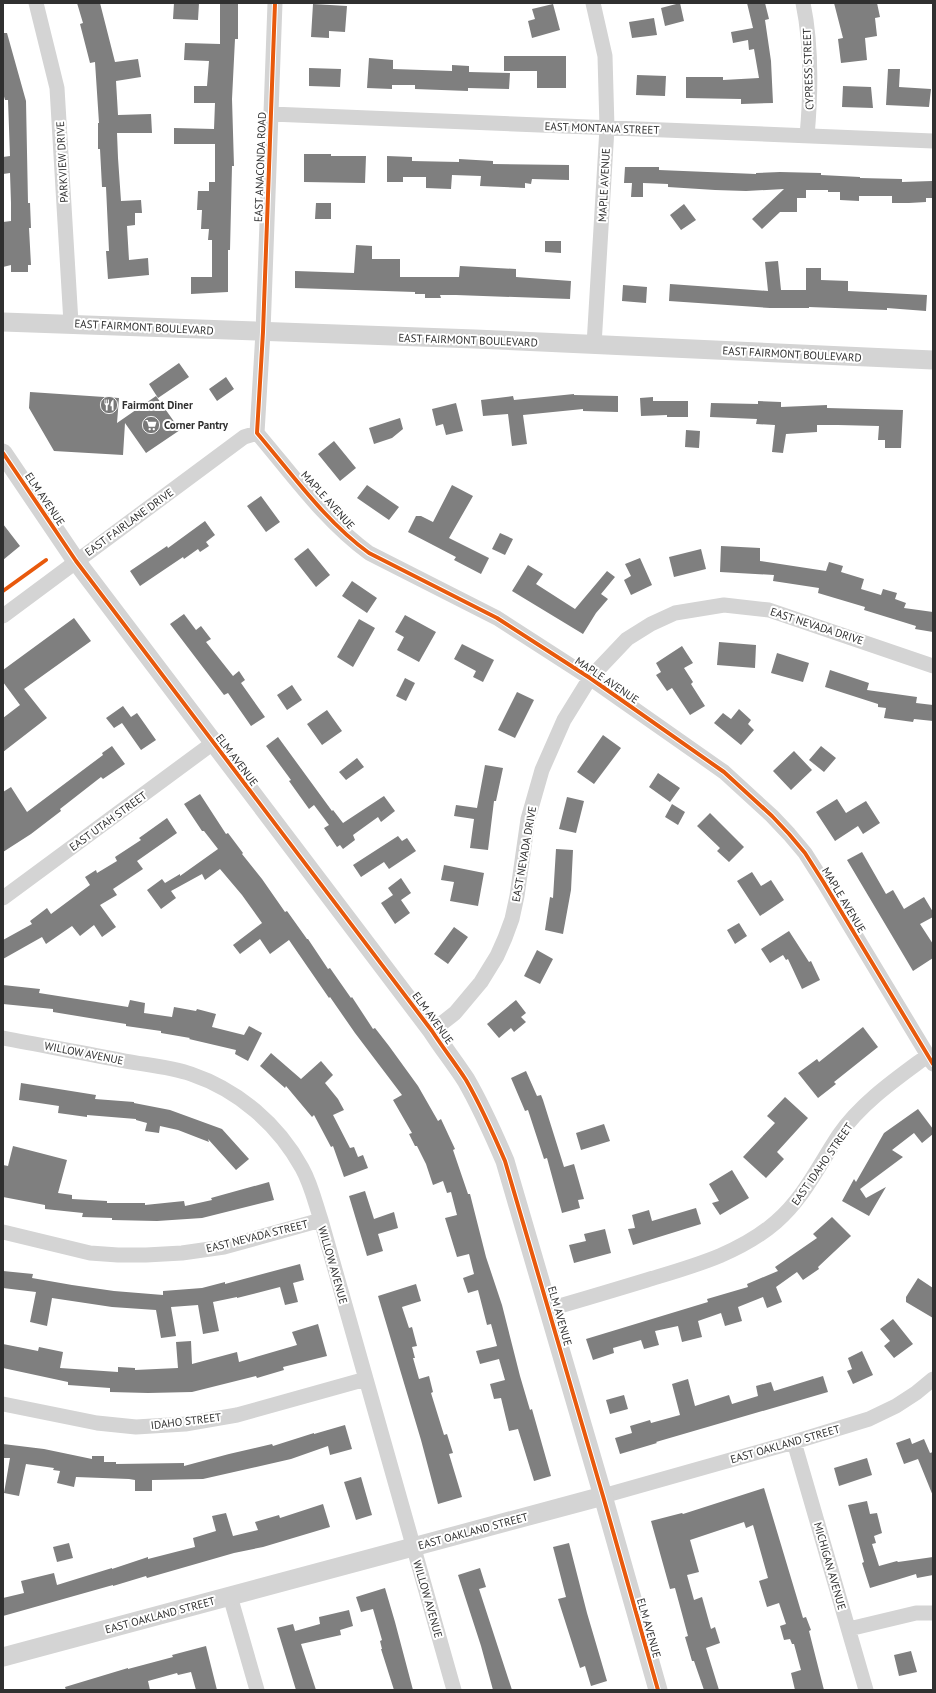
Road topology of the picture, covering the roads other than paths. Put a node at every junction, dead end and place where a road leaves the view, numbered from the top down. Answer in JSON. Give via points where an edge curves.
{"nodes":[{"id":1,"x":36,"y":3,"type":"edge"},
{"id":2,"x":275,"y":3,"type":"edge"},
{"id":3,"x":594,"y":3,"type":"edge"},
{"id":4,"x":803,"y":3,"type":"edge"},
{"id":5,"x":271,"y":114,"type":"junction"},
{"id":6,"x":607,"y":128,"type":"junction"},
{"id":7,"x":807,"y":136,"type":"junction"},
{"id":8,"x":933,"y":141,"type":"edge"},
{"id":9,"x":3,"y":322,"type":"edge"},
{"id":10,"x":71,"y":323,"type":"junction"},
{"id":11,"x":263,"y":332,"type":"junction"},
{"id":12,"x":594,"y":345,"type":"junction"},
{"id":13,"x":933,"y":360,"type":"edge"},
{"id":14,"x":257,"y":432,"type":"junction"},
{"id":15,"x":3,"y":453,"type":"edge"},
{"id":16,"x":76,"y":561,"type":"junction"},
{"id":17,"x":3,"y":616,"type":"edge"},
{"id":18,"x":933,"y":666,"type":"edge"},
{"id":19,"x":590,"y":678,"type":"junction"},
{"id":20,"x":213,"y":743,"type":"junction"},
{"id":21,"x":3,"y":898,"type":"edge"},
{"id":22,"x":432,"y":1032,"type":"junction"},
{"id":23,"x":3,"y":1038,"type":"edge"},
{"id":24,"x":930,"y":1060,"type":"edge"},
{"id":25,"x":321,"y":1220,"type":"junction"},
{"id":26,"x":3,"y":1232,"type":"edge"},
{"id":27,"x":549,"y":1309,"type":"junction"},
{"id":28,"x":933,"y":1379,"type":"edge"},
{"id":29,"x":366,"y":1380,"type":"junction"},
{"id":30,"x":3,"y":1404,"type":"edge"},
{"id":31,"x":794,"y":1442,"type":"junction"},
{"id":32,"x":603,"y":1496,"type":"junction"},
{"id":33,"x":414,"y":1548,"type":"junction"},
{"id":34,"x":230,"y":1596,"type":"junction"},
{"id":35,"x":933,"y":1613,"type":"edge"},
{"id":36,"x":849,"y":1629,"type":"junction"},
{"id":37,"x":3,"y":1657,"type":"edge"},
{"id":38,"x":257,"y":1690,"type":"edge"},
{"id":39,"x":454,"y":1690,"type":"edge"},
{"id":40,"x":658,"y":1690,"type":"edge"},
{"id":41,"x":866,"y":1690,"type":"edge"}],
"edges":[{"from":1,"to":10,"type":"street","name":"PARKVIEW DRIVE","via":[[57,88]]},
{"from":2,"to":5,"type":"street","name":"EAST ANACONDA ROAD"},
{"from":3,"to":6,"type":"street","name":"MAPLE AVENUE","via":[[605,56]]},
{"from":4,"to":7,"type":"street","name":"CYPRESS STREET","via":[[810,58]]},
{"from":5,"to":6,"type":"street","name":"EAST MONTANA STREET"},
{"from":5,"to":11,"type":"street","name":"EAST ANACONDA ROAD"},
{"from":6,"to":7,"type":"street","name":"EAST MONTANA STREET"},
{"from":6,"to":12,"type":"street","name":"MAPLE AVENUE"},
{"from":7,"to":8,"type":"street","name":"EAST MONTANA STREET"},
{"from":9,"to":10,"type":"street","name":"EAST FAIRMONT BOULEVARD"},
{"from":10,"to":11,"type":"street","name":"EAST FAIRMONT BOULEVARD"},
{"from":11,"to":12,"type":"street","name":"EAST FAIRMONT BOULEVARD"},
{"from":11,"to":14,"type":"street"},
{"from":12,"to":13,"type":"street","name":"EAST FAIRMONT BOULEVARD"},
{"from":14,"to":16,"type":"street","name":"EAST FAIRLANE DRIVE","via":[[244,437]]},
{"from":14,"to":19,"type":"street","name":"MAPLE AVENUE","via":[[334,524],[354,542],[369,553],[496,618]]},
{"from":15,"to":16,"type":"street","name":"ELM AVENUE"},
{"from":16,"to":17,"type":"street","name":"EAST FAIRLANE DRIVE"},
{"from":16,"to":20,"type":"street","name":"ELM AVENUE"},
{"from":18,"to":19,"type":"street","name":"EAST NEVADA DRIVE","via":[[769,610],[724,605],[675,614],[651,624],[627,639]]},
{"from":19,"to":22,"type":"street","name":"EAST NEVADA DRIVE","via":[[564,720],[542,770],[528,819],[512,919],[497,956],[481,982],[455,1013]]},
{"from":19,"to":24,"type":"street","name":"MAPLE AVENUE","via":[[724,772],[780,825],[805,853]]},
{"from":20,"to":21,"type":"street","name":"EAST UTAH STREET"},
{"from":20,"to":22,"type":"street","name":"ELM AVENUE"},
{"from":22,"to":27,"type":"street","name":"ELM AVENUE","via":[[465,1079],[490,1126],[504,1161]]},
{"from":23,"to":25,"type":"street","name":"WILLOW AVENUE","via":[[190,1074],[228,1091],[254,1109],[290,1148],[303,1169]]},
{"from":24,"to":27,"type":"street","name":"EAST IDAHO STREET","via":[[892,1082],[865,1106],[840,1134],[793,1205],[752,1240],[726,1254],[686,1269]]},
{"from":25,"to":26,"type":"street","name":"EAST NEVADA STREET","via":[[224,1247],[146,1255],[90,1253]]},
{"from":25,"to":29,"type":"street","name":"WILLOW AVENUE"},
{"from":27,"to":32,"type":"street","name":"ELM AVENUE"},
{"from":28,"to":31,"type":"street","name":"EAST OAKLAND STREET","via":[[896,1406],[869,1419]]},
{"from":29,"to":30,"type":"street","name":"IDAHO STREET","via":[[237,1415],[185,1424],[136,1426],[97,1423]]},
{"from":29,"to":33,"type":"street","name":"WILLOW AVENUE"},
{"from":31,"to":32,"type":"street","name":"EAST OAKLAND STREET"},
{"from":31,"to":36,"type":"street","name":"MICHIGAN AVENUE"},
{"from":32,"to":33,"type":"street","name":"EAST OAKLAND STREET"},
{"from":32,"to":40,"type":"street","name":"ELM AVENUE"},
{"from":33,"to":34,"type":"street","name":"EAST OAKLAND STREET"},
{"from":33,"to":39,"type":"street","name":"WILLOW AVENUE"},
{"from":34,"to":37,"type":"street","name":"EAST OAKLAND STREET"},
{"from":34,"to":38,"type":"street"},
{"from":35,"to":36,"type":"street","via":[[916,1613]]},
{"from":36,"to":41,"type":"street","name":"MICHIGAN AVENUE"}]}
